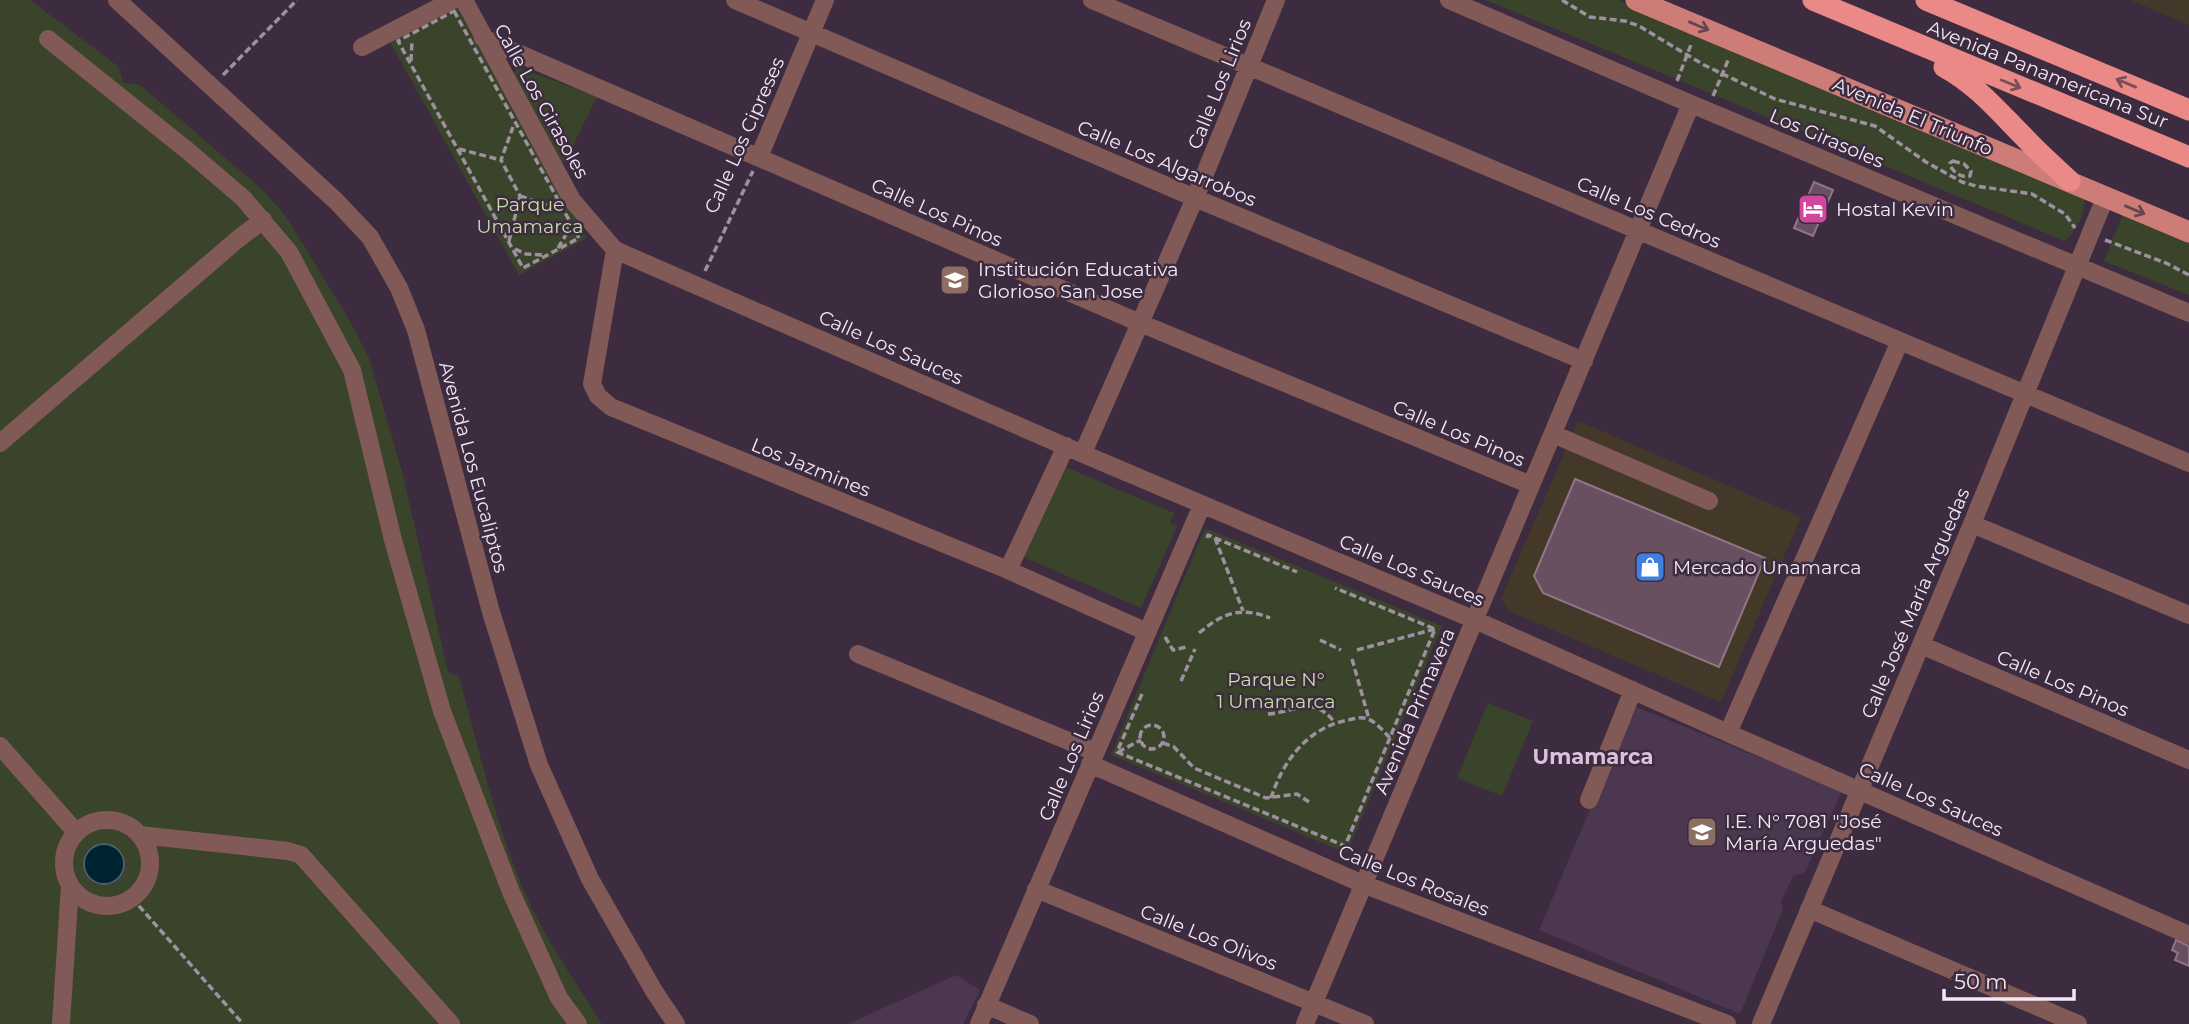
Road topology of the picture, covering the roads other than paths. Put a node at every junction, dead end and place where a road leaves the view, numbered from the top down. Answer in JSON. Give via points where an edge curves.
{"nodes":[{"id":1,"x":117,"y":0,"type":"edge"},
{"id":2,"x":453,"y":0,"type":"edge"},
{"id":3,"x":464,"y":0,"type":"edge"},
{"id":4,"x":735,"y":0,"type":"edge"},
{"id":5,"x":825,"y":0,"type":"edge"},
{"id":6,"x":1092,"y":0,"type":"edge"},
{"id":7,"x":1276,"y":0,"type":"edge"},
{"id":8,"x":1449,"y":0,"type":"edge"},
{"id":9,"x":1636,"y":0,"type":"edge"},
{"id":10,"x":1813,"y":0,"type":"edge"},
{"id":11,"x":1926,"y":0,"type":"edge"},
{"id":12,"x":1879,"y":29,"type":"junction"},
{"id":13,"x":811,"y":32,"type":"junction"},
{"id":14,"x":483,"y":38,"type":"junction"},
{"id":15,"x":48,"y":39,"type":"dead end"},
{"id":16,"x":362,"y":47,"type":"dead end"},
{"id":17,"x":1249,"y":66,"type":"junction"},
{"id":18,"x":1699,"y":108,"type":"junction"},
{"id":19,"x":2189,"y":110,"type":"edge"},
{"id":20,"x":759,"y":157,"type":"junction"},
{"id":21,"x":2189,"y":157,"type":"edge"},
{"id":22,"x":2070,"y":181,"type":"junction"},
{"id":23,"x":1195,"y":198,"type":"junction"},
{"id":24,"x":2105,"y":198,"type":"junction"},
{"id":25,"x":263,"y":220,"type":"junction"},
{"id":26,"x":1639,"y":231,"type":"junction"},
{"id":27,"x":2189,"y":233,"type":"edge"},
{"id":28,"x":615,"y":250,"type":"junction"},
{"id":29,"x":2076,"y":266,"type":"junction"},
{"id":30,"x":2189,"y":313,"type":"edge"},
{"id":31,"x":1140,"y":323,"type":"junction"},
{"id":32,"x":1900,"y":341,"type":"junction"},
{"id":33,"x":1584,"y":361,"type":"junction"},
{"id":34,"x":2025,"y":394,"type":"junction"},
{"id":35,"x":1553,"y":435,"type":"junction"},
{"id":36,"x":0,"y":443,"type":"edge"},
{"id":37,"x":1075,"y":450,"type":"junction"},
{"id":38,"x":2189,"y":463,"type":"edge"},
{"id":39,"x":1531,"y":485,"type":"junction"},
{"id":40,"x":1709,"y":501,"type":"dead end"},
{"id":41,"x":1202,"y":505,"type":"junction"},
{"id":42,"x":1972,"y":524,"type":"junction"},
{"id":43,"x":1008,"y":570,"type":"junction"},
{"id":44,"x":2189,"y":615,"type":"edge"},
{"id":45,"x":1475,"y":620,"type":"junction"},
{"id":46,"x":1147,"y":632,"type":"junction"},
{"id":47,"x":1921,"y":645,"type":"junction"},
{"id":48,"x":858,"y":654,"type":"dead end"},
{"id":49,"x":1633,"y":690,"type":"junction"},
{"id":50,"x":1728,"y":733,"type":"junction"},
{"id":51,"x":0,"y":746,"type":"edge"},
{"id":52,"x":1093,"y":758,"type":"junction"},
{"id":53,"x":2189,"y":760,"type":"edge"},
{"id":54,"x":1860,"y":790,"type":"junction"},
{"id":55,"x":1589,"y":800,"type":"dead end"},
{"id":56,"x":76,"y":832,"type":"junction"},
{"id":57,"x":140,"y":835,"type":"junction"},
{"id":58,"x":1363,"y":884,"type":"junction"},
{"id":59,"x":70,"y":885,"type":"junction"},
{"id":60,"x":1036,"y":889,"type":"junction"},
{"id":61,"x":1809,"y":909,"type":"junction"},
{"id":62,"x":2189,"y":935,"type":"edge"},
{"id":63,"x":1315,"y":1002,"type":"junction"},
{"id":64,"x":986,"y":1005,"type":"junction"},
{"id":65,"x":61,"y":1024,"type":"edge"},
{"id":66,"x":451,"y":1024,"type":"edge"},
{"id":67,"x":578,"y":1024,"type":"edge"},
{"id":68,"x":676,"y":1024,"type":"edge"},
{"id":69,"x":979,"y":1024,"type":"edge"},
{"id":70,"x":1030,"y":1024,"type":"edge"},
{"id":71,"x":1306,"y":1024,"type":"edge"},
{"id":72,"x":1365,"y":1024,"type":"edge"},
{"id":73,"x":1727,"y":1024,"type":"edge"},
{"id":74,"x":1761,"y":1024,"type":"edge"},
{"id":75,"x":2078,"y":1024,"type":"edge"}],
"edges":[{"from":1,"to":68,"type":"street","name":"Avenida Los Eucaliptos","via":[[336,201],[370,237],[399,288],[416,330],[491,612],[539,765],[590,879]]},
{"from":2,"to":16,"type":"street"},
{"from":3,"to":14,"type":"street","name":"Calle Los Girasoles"},
{"from":4,"to":13,"type":"street","name":"Calle Los Algarrobos"},
{"from":5,"to":13,"type":"street","name":"Calle Los Cipreses"},
{"from":6,"to":17,"type":"street","name":"Calle Los Cedros"},
{"from":7,"to":17,"type":"street","name":"Calle Los Lirios"},
{"from":8,"to":18,"type":"street","name":"Los Girasoles"},
{"from":9,"to":22,"type":"main road","name":"Avenida El Triunfo","one_way":true},
{"from":10,"to":12,"type":"highway","name":"Avenida Panamericana Sur"},
{"from":19,"to":11,"type":"highway","name":"Avenida Panamericana Sur","one_way":true},
{"from":12,"to":21,"type":"highway","name":"Avenida Panamericana Sur","one_way":true},
{"from":12,"to":22,"type":"highway","via":[[1964,78]]},
{"from":13,"to":20,"type":"street","name":"Calle Los Cipreses"},
{"from":13,"to":23,"type":"street","name":"Calle Los Algarrobos"},
{"from":14,"to":20,"type":"street","name":"Calle Los Pinos"},
{"from":14,"to":28,"type":"street","name":"Calle Los Girasoles","via":[[572,200]]},
{"from":15,"to":25,"type":"street","via":[[188,151]]},
{"from":17,"to":23,"type":"street","name":"Calle Los Lirios"},
{"from":17,"to":26,"type":"street","name":"Calle Los Cedros"},
{"from":18,"to":26,"type":"street","name":"Avenida Primavera"},
{"from":18,"to":29,"type":"street","name":"Los Girasoles"},
{"from":20,"to":31,"type":"street","name":"Calle Los Pinos"},
{"from":22,"to":24,"type":"main road","name":"Avenida El Triunfo"},
{"from":23,"to":31,"type":"street","name":"Calle Los Lirios"},
{"from":23,"to":33,"type":"street","name":"Calle Los Algarrobos"},
{"from":24,"to":27,"type":"main road","name":"Avenida El Triunfo","one_way":true},
{"from":24,"to":29,"type":"street","name":"Calle José María Arguedas"},
{"from":25,"to":36,"type":"street"},
{"from":25,"to":67,"type":"street","via":[[289,252],[352,370],[393,541],[442,711],[511,892],[559,998]]},
{"from":26,"to":32,"type":"street","name":"Calle Los Cedros"},
{"from":26,"to":33,"type":"street","name":"Avenida Primavera"},
{"from":28,"to":37,"type":"street","name":"Calle Los Sauces"},
{"from":28,"to":43,"type":"street","name":"Los Jazmines","via":[[592,384],[611,407]]},
{"from":29,"to":30,"type":"street","name":"Los Girasoles"},
{"from":29,"to":34,"type":"street","name":"Calle José María Arguedas"},
{"from":31,"to":37,"type":"street","name":"Calle Los Lirios"},
{"from":31,"to":39,"type":"street","name":"Calle Los Pinos"},
{"from":32,"to":34,"type":"street","name":"Calle Los Cedros"},
{"from":32,"to":50,"type":"street"},
{"from":33,"to":35,"type":"street","name":"Avenida Primavera"},
{"from":34,"to":38,"type":"street","name":"Calle Los Cedros"},
{"from":34,"to":42,"type":"street","name":"Calle José María Arguedas"},
{"from":35,"to":39,"type":"street","name":"Avenida Primavera"},
{"from":35,"to":40,"type":"street"},
{"from":37,"to":41,"type":"street","name":"Calle Los Sauces"},
{"from":37,"to":43,"type":"street","name":"Calle Los Lirios"},
{"from":39,"to":45,"type":"street","name":"Avenida Primavera"},
{"from":41,"to":45,"type":"street","name":"Calle Los Sauces"},
{"from":41,"to":46,"type":"street","name":"Calle Los Lirios"},
{"from":42,"to":44,"type":"street"},
{"from":42,"to":47,"type":"street","name":"Calle José María Arguedas"},
{"from":43,"to":46,"type":"street","name":"Los Jazmines"},
{"from":45,"to":49,"type":"street","name":"Calle Los Sauces"},
{"from":45,"to":58,"type":"street","name":"Avenida Primavera"},
{"from":46,"to":52,"type":"street","name":"Calle Los Lirios"},
{"from":47,"to":53,"type":"street","name":"Calle Los Pinos"},
{"from":47,"to":54,"type":"street","name":"Calle José María Arguedas"},
{"from":48,"to":52,"type":"street","name":"Calle Los Rosales"},
{"from":49,"to":50,"type":"street","name":"Calle Los Sauces"},
{"from":49,"to":55,"type":"street"},
{"from":50,"to":54,"type":"street","name":"Calle Los Sauces"},
{"from":51,"to":56,"type":"street"},
{"from":52,"to":58,"type":"street","name":"Calle Los Rosales"},
{"from":52,"to":60,"type":"street","name":"Calle Los Lirios"},
{"from":54,"to":61,"type":"street","name":"Calle José María Arguedas"},
{"from":54,"to":62,"type":"street","name":"Calle Los Sauces"},
{"from":56,"to":57,"type":"street","via":[[101,820],[122,823]]},
{"from":56,"to":59,"type":"street","via":[[64,858]]},
{"from":57,"to":59,"type":"street","via":[[150,861],[145,881],[132,898],[105,906],[79,896]]},
{"from":57,"to":66,"type":"street","via":[[300,855]]},
{"from":58,"to":63,"type":"street","name":"Avenida Primavera"},
{"from":58,"to":73,"type":"street","name":"Calle Los Rosales"},
{"from":59,"to":65,"type":"street"},
{"from":60,"to":63,"type":"street","name":"Calle Los Olivos"},
{"from":60,"to":64,"type":"street","name":"Calle Los Lirios"},
{"from":61,"to":74,"type":"street","name":"Calle José María Arguedas"},
{"from":61,"to":75,"type":"street"},
{"from":63,"to":71,"type":"street","name":"Avenida Primavera"},
{"from":63,"to":72,"type":"street","name":"Calle Los Olivos"},
{"from":64,"to":69,"type":"street","name":"Calle Los Lirios"},
{"from":64,"to":70,"type":"street"}]}
